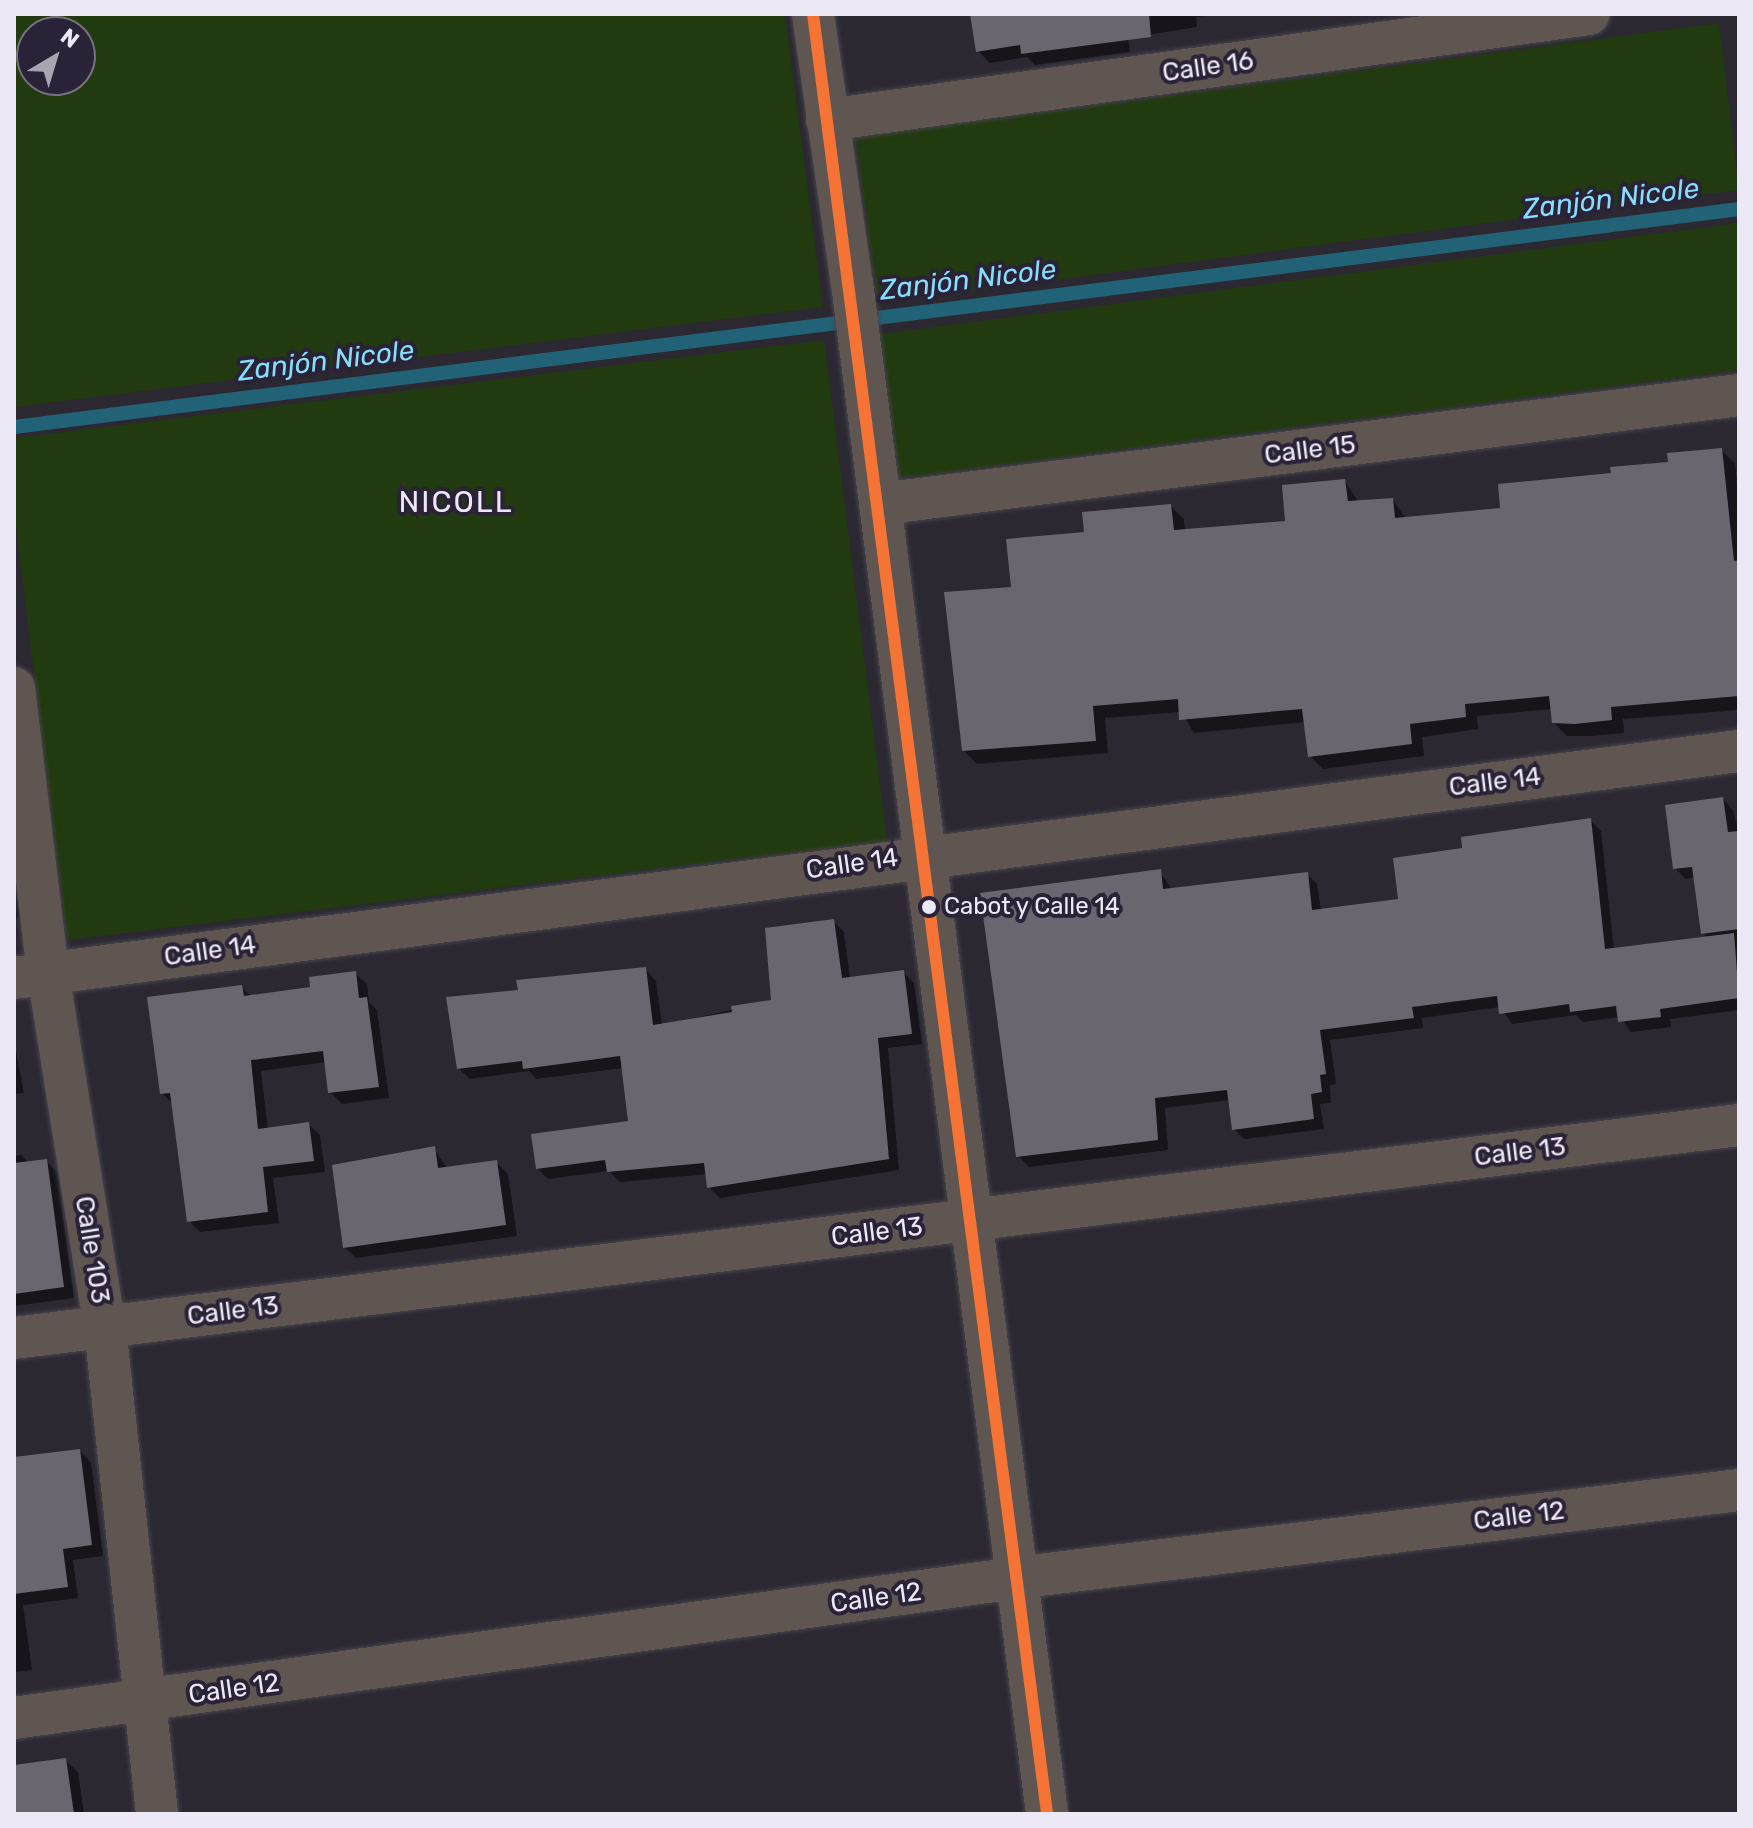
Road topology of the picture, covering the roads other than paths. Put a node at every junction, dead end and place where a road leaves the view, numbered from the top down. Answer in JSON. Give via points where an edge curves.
{"nodes":[{"id":1,"x":813,"y":14,"type":"edge"},
{"id":2,"x":1589,"y":14,"type":"edge"},
{"id":3,"x":827,"y":120,"type":"junction"},
{"id":4,"x":1739,"y":395,"type":"edge"},
{"id":5,"x":880,"y":504,"type":"junction"},
{"id":6,"x":14,"y":688,"type":"edge"},
{"id":7,"x":1739,"y":751,"type":"edge"},
{"id":8,"x":922,"y":855,"type":"junction"},
{"id":9,"x":31,"y":975,"type":"edge"},
{"id":10,"x":1739,"y":1125,"type":"edge"},
{"id":11,"x":971,"y":1221,"type":"junction"},
{"id":12,"x":105,"y":1327,"type":"junction"},
{"id":13,"x":14,"y":1338,"type":"edge"},
{"id":14,"x":1739,"y":1490,"type":"edge"},
{"id":15,"x":1015,"y":1578,"type":"junction"},
{"id":16,"x":145,"y":1702,"type":"junction"},
{"id":17,"x":14,"y":1718,"type":"edge"},
{"id":18,"x":157,"y":1814,"type":"edge"},
{"id":19,"x":1047,"y":1814,"type":"edge"}],
"edges":[{"from":1,"to":3,"type":"street"},
{"from":2,"to":3,"type":"street","name":"Calle 16"},
{"from":3,"to":5,"type":"street"},
{"from":4,"to":5,"type":"street","name":"Calle 15"},
{"from":5,"to":8,"type":"street"},
{"from":6,"to":9,"type":"street","name":"Calle 103"},
{"from":7,"to":8,"type":"street","name":"Calle 14"},
{"from":8,"to":9,"type":"street","name":"Calle 14"},
{"from":8,"to":11,"type":"street"},
{"from":9,"to":12,"type":"street","name":"Calle 103"},
{"from":10,"to":11,"type":"street","name":"Calle 13"},
{"from":11,"to":12,"type":"street","name":"Calle 13"},
{"from":11,"to":15,"type":"street"},
{"from":12,"to":13,"type":"street","name":"Calle 13"},
{"from":12,"to":16,"type":"street","name":"Calle 103"},
{"from":14,"to":15,"type":"street","name":"Calle 12"},
{"from":15,"to":16,"type":"street","name":"Calle 12"},
{"from":15,"to":19,"type":"street"},
{"from":16,"to":17,"type":"street","name":"Calle 12"},
{"from":16,"to":18,"type":"street","name":"Calle 103"}]}
